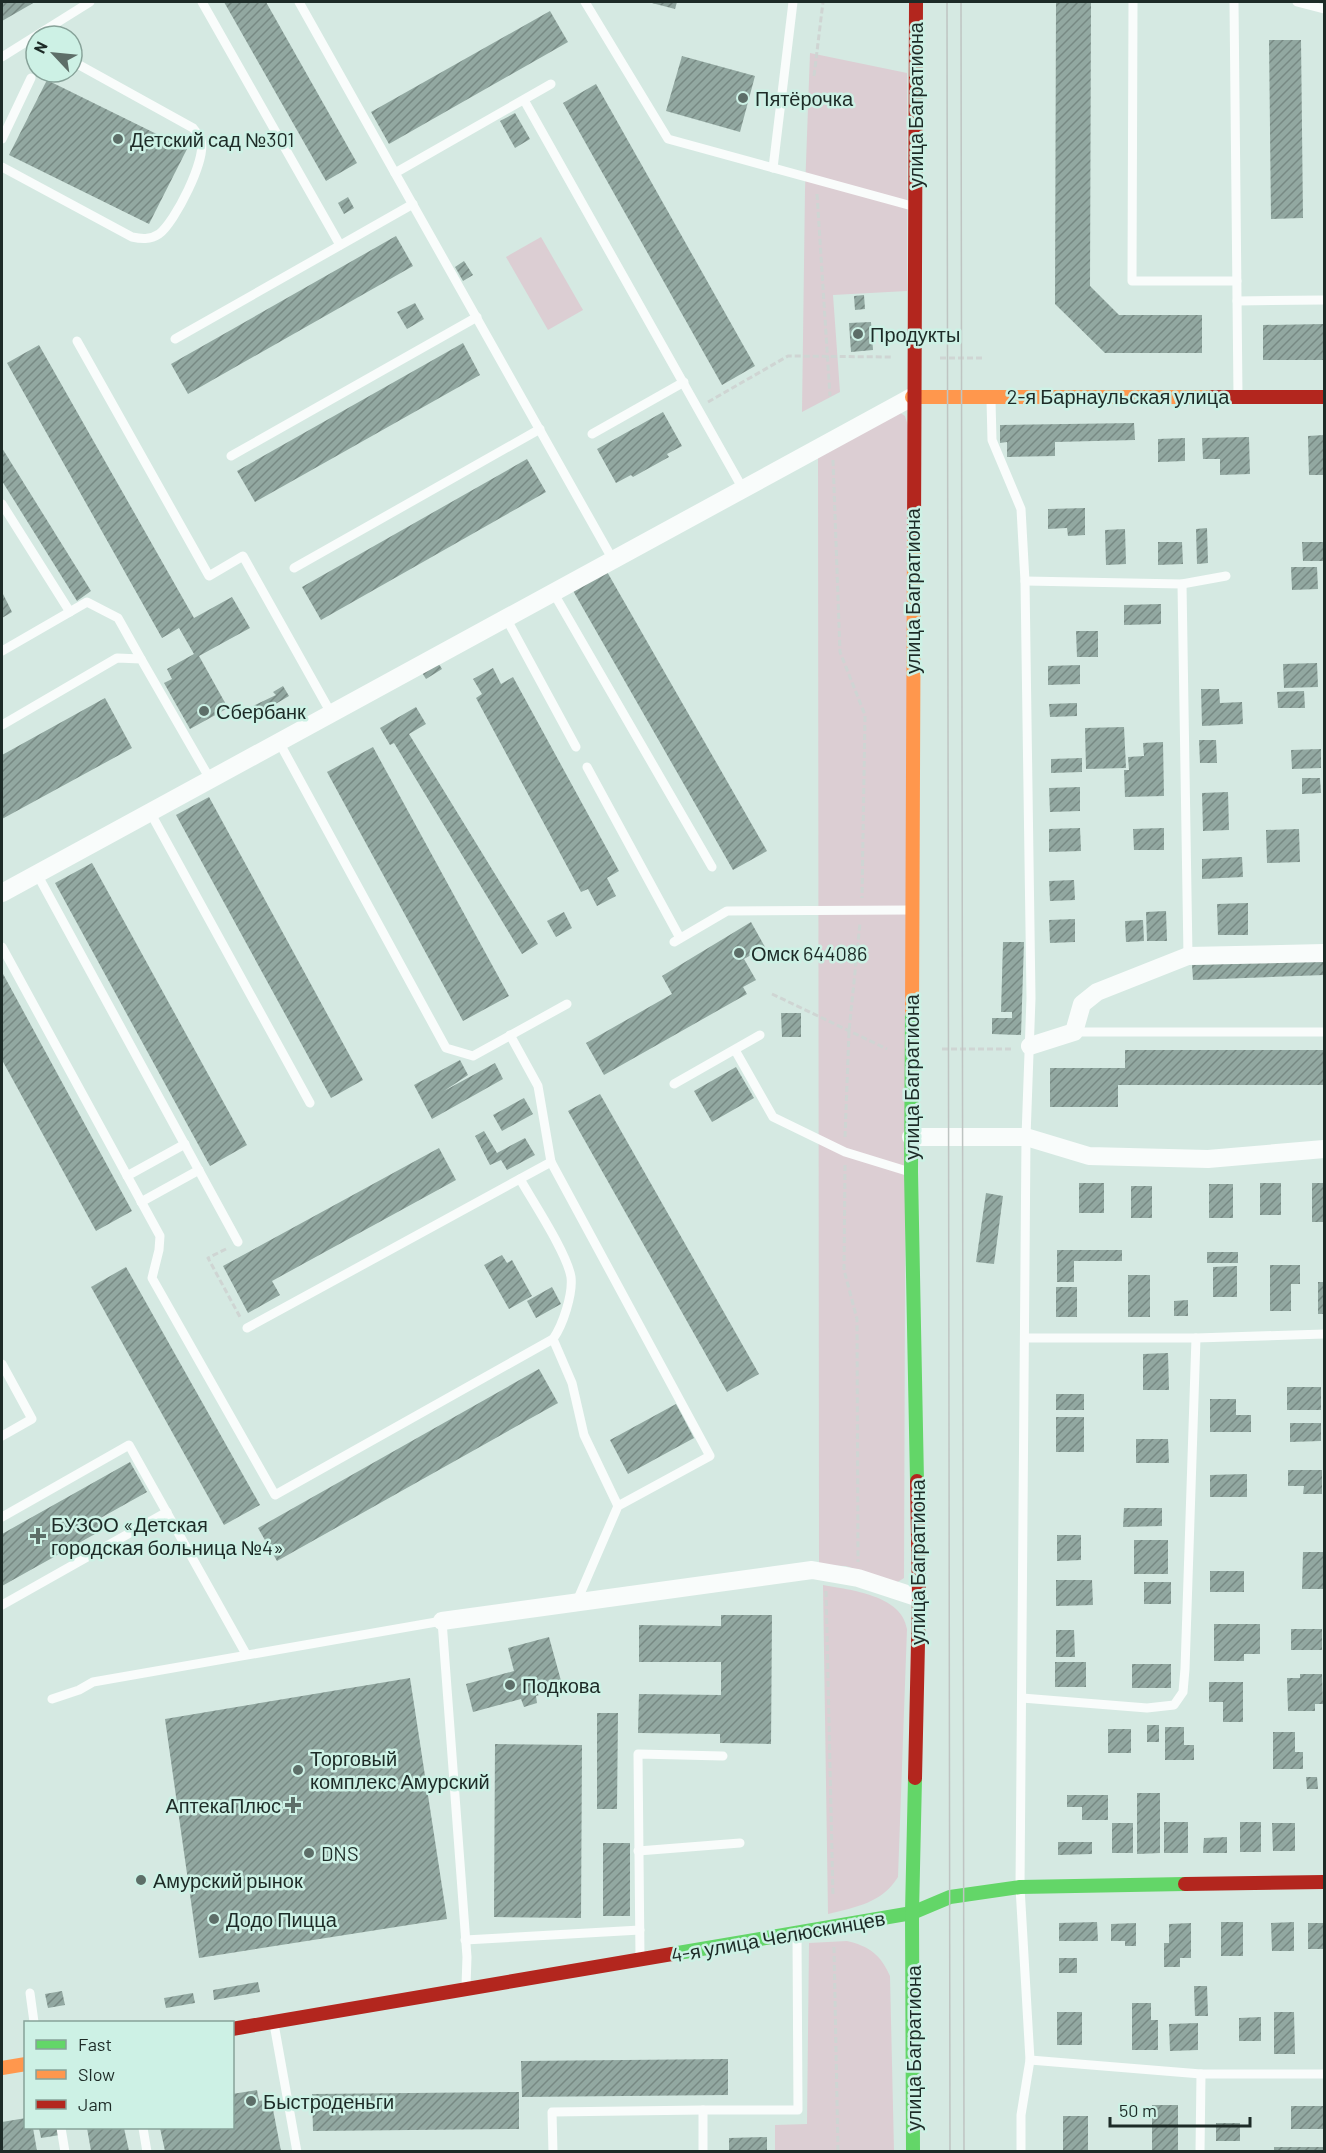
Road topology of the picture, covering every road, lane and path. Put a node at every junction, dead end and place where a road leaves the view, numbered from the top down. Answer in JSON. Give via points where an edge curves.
{"nodes":[{"id":1,"x":90,"y":2,"type":"edge"},
{"id":2,"x":202,"y":2,"type":"edge"},
{"id":3,"x":298,"y":2,"type":"edge"},
{"id":4,"x":585,"y":2,"type":"edge"},
{"id":5,"x":794,"y":2,"type":"edge"},
{"id":6,"x":823,"y":2,"type":"edge"},
{"id":7,"x":915,"y":2,"type":"edge"},
{"id":8,"x":1133,"y":2,"type":"edge"},
{"id":9,"x":1234,"y":2,"type":"edge"},
{"id":10,"x":1297,"y":2,"type":"edge"},
{"id":11,"x":1324,"y":9,"type":"edge"},
{"id":12,"x":59,"y":24,"type":"edge"},
{"id":13,"x":24,"y":45,"type":"edge"},
{"id":14,"x":2,"y":57,"type":"edge"},
{"id":15,"x":84,"y":68,"type":"edge"},
{"id":16,"x":814,"y":76,"type":"dead end"},
{"id":17,"x":28,"y":84,"type":"edge"},
{"id":18,"x":550,"y":84,"type":"dead end"},
{"id":19,"x":524,"y":100,"type":"junction"},
{"id":20,"x":2,"y":139,"type":"edge"},
{"id":21,"x":2,"y":167,"type":"edge"},
{"id":22,"x":773,"y":168,"type":"junction"},
{"id":23,"x":395,"y":173,"type":"junction"},
{"id":24,"x":817,"y":194,"type":"dead end"},
{"id":25,"x":413,"y":204,"type":"junction"},
{"id":26,"x":915,"y":207,"type":"junction"},
{"id":27,"x":340,"y":245,"type":"junction"},
{"id":28,"x":1237,"y":281,"type":"junction"},
{"id":29,"x":1324,"y":300,"type":"edge"},
{"id":30,"x":1237,"y":301,"type":"junction"},
{"id":31,"x":477,"y":317,"type":"junction"},
{"id":32,"x":175,"y":339,"type":"dead end"},
{"id":33,"x":77,"y":341,"type":"dead end"},
{"id":34,"x":828,"y":357,"type":"junction"},
{"id":35,"x":892,"y":357,"type":"dead end"},
{"id":36,"x":940,"y":358,"type":"dead end"},
{"id":37,"x":982,"y":358,"type":"dead end"},
{"id":38,"x":684,"y":382,"type":"junction"},
{"id":39,"x":830,"y":396,"type":"dead end"},
{"id":40,"x":991,"y":396,"type":"junction"},
{"id":41,"x":1238,"y":396,"type":"junction"},
{"id":42,"x":912,"y":397,"type":"junction"},
{"id":43,"x":1324,"y":397,"type":"edge"},
{"id":44,"x":698,"y":408,"type":"junction"},
{"id":45,"x":540,"y":429,"type":"junction"},
{"id":46,"x":592,"y":434,"type":"dead end"},
{"id":47,"x":832,"y":449,"type":"dead end"},
{"id":48,"x":231,"y":456,"type":"dead end"},
{"id":49,"x":744,"y":489,"type":"junction"},
{"id":50,"x":2,"y":504,"type":"edge"},
{"id":51,"x":613,"y":560,"type":"junction"},
{"id":52,"x":294,"y":568,"type":"dead end"},
{"id":53,"x":1226,"y":576,"type":"dead end"},
{"id":54,"x":1025,"y":581,"type":"junction"},
{"id":55,"x":1182,"y":584,"type":"junction"},
{"id":56,"x":553,"y":592,"type":"junction"},
{"id":57,"x":70,"y":612,"type":"junction"},
{"id":58,"x":506,"y":618,"type":"junction"},
{"id":59,"x":2,"y":651,"type":"edge"},
{"id":60,"x":141,"y":659,"type":"junction"},
{"id":61,"x":331,"y":713,"type":"junction"},
{"id":62,"x":2,"y":725,"type":"edge"},
{"id":63,"x":279,"y":742,"type":"junction"},
{"id":64,"x":576,"y":747,"type":"dead end"},
{"id":65,"x":587,"y":767,"type":"dead end"},
{"id":66,"x":210,"y":779,"type":"junction"},
{"id":67,"x":150,"y":812,"type":"junction"},
{"id":68,"x":712,"y":867,"type":"dead end"},
{"id":69,"x":37,"y":874,"type":"junction"},
{"id":70,"x":2,"y":893,"type":"edge"},
{"id":71,"x":911,"y":910,"type":"junction"},
{"id":72,"x":861,"y":912,"type":"junction"},
{"id":73,"x":2,"y":947,"type":"edge"},
{"id":74,"x":1324,"y":953,"type":"edge"},
{"id":75,"x":1188,"y":956,"type":"junction"},
{"id":76,"x":772,"y":994,"type":"dead end"},
{"id":77,"x":567,"y":1004,"type":"dead end"},
{"id":78,"x":849,"y":1031,"type":"junction"},
{"id":79,"x":1074,"y":1032,"type":"junction"},
{"id":80,"x":1324,"y":1032,"type":"edge"},
{"id":81,"x":510,"y":1035,"type":"junction"},
{"id":82,"x":760,"y":1035,"type":"dead end"},
{"id":83,"x":1030,"y":1048,"type":"junction"},
{"id":84,"x":887,"y":1049,"type":"dead end"},
{"id":85,"x":942,"y":1049,"type":"dead end"},
{"id":86,"x":735,"y":1050,"type":"junction"},
{"id":87,"x":674,"y":1084,"type":"dead end"},
{"id":88,"x":310,"y":1103,"type":"dead end"},
{"id":89,"x":910,"y":1137,"type":"junction"},
{"id":90,"x":1026,"y":1137,"type":"junction"},
{"id":91,"x":185,"y":1144,"type":"junction"},
{"id":92,"x":1324,"y":1149,"type":"edge"},
{"id":93,"x":844,"y":1152,"type":"junction"},
{"id":94,"x":550,"y":1162,"type":"junction"},
{"id":95,"x":199,"y":1170,"type":"junction"},
{"id":96,"x":911,"y":1172,"type":"junction"},
{"id":97,"x":127,"y":1176,"type":"junction"},
{"id":98,"x":520,"y":1179,"type":"junction"},
{"id":99,"x":141,"y":1202,"type":"junction"},
{"id":100,"x":238,"y":1242,"type":"joint"},
{"id":101,"x":247,"y":1328,"type":"joint"},
{"id":102,"x":1324,"y":1334,"type":"edge"},
{"id":103,"x":1026,"y":1338,"type":"junction"},
{"id":104,"x":1196,"y":1338,"type":"junction"},
{"id":105,"x":553,"y":1339,"type":"junction"},
{"id":106,"x":2,"y":1364,"type":"edge"},
{"id":107,"x":2,"y":1436,"type":"edge"},
{"id":108,"x":618,"y":1506,"type":"junction"},
{"id":109,"x":166,"y":1512,"type":"junction"},
{"id":110,"x":2,"y":1517,"type":"edge"},
{"id":111,"x":858,"y":1562,"type":"dead end"},
{"id":112,"x":826,"y":1587,"type":"dead end"},
{"id":113,"x":919,"y":1598,"type":"junction"},
{"id":114,"x":577,"y":1601,"type":"junction"},
{"id":115,"x":2,"y":1605,"type":"edge"},
{"id":116,"x":442,"y":1621,"type":"junction"},
{"id":117,"x":246,"y":1654,"type":"junction"},
{"id":118,"x":1022,"y":1698,"type":"junction"},
{"id":119,"x":52,"y":1699,"type":"dead end"},
{"id":120,"x":723,"y":1756,"type":"dead end"},
{"id":121,"x":740,"y":1843,"type":"dead end"},
{"id":122,"x":638,"y":1851,"type":"junction"},
{"id":123,"x":1324,"y":1882,"type":"edge"},
{"id":124,"x":1020,"y":1887,"type":"junction"},
{"id":125,"x":833,"y":1897,"type":"dead end"},
{"id":126,"x":912,"y":1913,"type":"junction"},
{"id":127,"x":640,"y":1930,"type":"junction"},
{"id":128,"x":796,"y":1933,"type":"junction"},
{"id":129,"x":465,"y":1940,"type":"junction"},
{"id":130,"x":834,"y":1942,"type":"dead end"},
{"id":131,"x":640,"y":1960,"type":"junction"},
{"id":132,"x":466,"y":1989,"type":"junction"},
{"id":133,"x":30,"y":1993,"type":"dead end"},
{"id":134,"x":34,"y":2021,"type":"edge"},
{"id":135,"x":274,"y":2022,"type":"junction"},
{"id":136,"x":234,"y":2029,"type":"edge"},
{"id":137,"x":1030,"y":2060,"type":"junction"},
{"id":138,"x":24,"y":2064,"type":"edge"},
{"id":139,"x":2,"y":2068,"type":"edge"},
{"id":140,"x":1324,"y":2073,"type":"edge"},
{"id":141,"x":1201,"y":2074,"type":"junction"},
{"id":142,"x":703,"y":2110,"type":"junction"},
{"id":143,"x":61,"y":2129,"type":"edge"},
{"id":144,"x":143,"y":2129,"type":"edge"},
{"id":145,"x":65,"y":2151,"type":"edge"},
{"id":146,"x":147,"y":2151,"type":"edge"},
{"id":147,"x":297,"y":2151,"type":"edge"},
{"id":148,"x":553,"y":2151,"type":"edge"},
{"id":149,"x":703,"y":2151,"type":"edge"},
{"id":150,"x":838,"y":2151,"type":"edge"},
{"id":151,"x":913,"y":2151,"type":"edge"},
{"id":152,"x":1021,"y":2151,"type":"edge"},
{"id":153,"x":1200,"y":2151,"type":"edge"}],
"edges":[{"from":1,"to":12,"type":"lane"},
{"from":2,"to":27,"type":"lane"},
{"from":3,"to":23,"type":"lane"},
{"from":4,"to":22,"type":"lane","via":[[668,139]]},
{"from":5,"to":22,"type":"lane"},
{"from":6,"to":16,"type":"path"},
{"from":7,"to":26,"type":"street","name":"улица Багратиона"},
{"from":8,"to":28,"type":"lane","via":[[1132,281]]},
{"from":9,"to":28,"type":"lane"},
{"from":10,"to":11,"type":"lane"},
{"from":13,"to":14,"type":"lane"},
{"from":15,"to":21,"type":"lane","via":[[193,128],[201,139],[196,171],[159,234],[145,239],[132,237]]},
{"from":17,"to":20,"type":"lane"},
{"from":18,"to":19,"type":"lane"},
{"from":19,"to":23,"type":"lane"},
{"from":19,"to":38,"type":"lane"},
{"from":22,"to":26,"type":"lane"},
{"from":23,"to":25,"type":"lane"},
{"from":24,"to":34,"type":"path"},
{"from":25,"to":27,"type":"lane"},
{"from":25,"to":31,"type":"lane"},
{"from":26,"to":42,"type":"street","name":"улица Багратиона"},
{"from":27,"to":32,"type":"lane"},
{"from":28,"to":30,"type":"lane"},
{"from":29,"to":30,"type":"lane"},
{"from":30,"to":41,"type":"lane"},
{"from":31,"to":45,"type":"lane"},
{"from":31,"to":48,"type":"lane"},
{"from":33,"to":61,"type":"lane","via":[[209,576],[243,556]]},
{"from":34,"to":35,"type":"path"},
{"from":34,"to":39,"type":"path"},
{"from":34,"to":44,"type":"path","via":[[788,356]]},
{"from":36,"to":37,"type":"path"},
{"from":38,"to":44,"type":"lane"},
{"from":38,"to":46,"type":"lane"},
{"from":40,"to":41,"type":"street","name":"2-я Барнаульская улица"},
{"from":40,"to":42,"type":"street","name":"2-я Барнаульская улица"},
{"from":40,"to":54,"type":"lane","via":[[992,440],[1021,509]]},
{"from":41,"to":43,"type":"street","name":"2-я Барнаульская улица"},
{"from":42,"to":49,"type":"street"},
{"from":42,"to":71,"type":"street","name":"улица Багратиона"},
{"from":44,"to":49,"type":"lane"},
{"from":45,"to":51,"type":"lane"},
{"from":45,"to":52,"type":"lane"},
{"from":47,"to":72,"type":"path","via":[[840,652],[866,715]]},
{"from":49,"to":51,"type":"street"},
{"from":50,"to":57,"type":"lane"},
{"from":51,"to":56,"type":"street"},
{"from":53,"to":55,"type":"lane"},
{"from":54,"to":55,"type":"lane"},
{"from":54,"to":83,"type":"lane"},
{"from":55,"to":75,"type":"lane"},
{"from":56,"to":58,"type":"street"},
{"from":56,"to":68,"type":"lane"},
{"from":57,"to":59,"type":"lane"},
{"from":57,"to":60,"type":"lane","via":[[87,602],[117,618]]},
{"from":58,"to":61,"type":"street"},
{"from":58,"to":64,"type":"lane"},
{"from":60,"to":62,"type":"lane","via":[[117,658]]},
{"from":60,"to":66,"type":"lane"},
{"from":61,"to":63,"type":"street"},
{"from":63,"to":66,"type":"street"},
{"from":63,"to":81,"type":"lane","via":[[447,1048],[473,1056]]},
{"from":65,"to":72,"type":"lane","via":[[677,940],[727,911]]},
{"from":66,"to":67,"type":"street"},
{"from":67,"to":69,"type":"street"},
{"from":67,"to":88,"type":"lane"},
{"from":69,"to":70,"type":"street"},
{"from":69,"to":91,"type":"lane"},
{"from":71,"to":72,"type":"lane"},
{"from":71,"to":89,"type":"street","name":"улица Багратиона"},
{"from":72,"to":78,"type":"path"},
{"from":73,"to":97,"type":"lane"},
{"from":74,"to":75,"type":"street"},
{"from":75,"to":79,"type":"street","via":[[1097,992],[1082,1004]]},
{"from":76,"to":78,"type":"path"},
{"from":77,"to":81,"type":"lane"},
{"from":78,"to":84,"type":"path"},
{"from":78,"to":93,"type":"path"},
{"from":79,"to":80,"type":"lane"},
{"from":79,"to":83,"type":"street"},
{"from":81,"to":94,"type":"lane","via":[[538,1086]]},
{"from":82,"to":86,"type":"lane"},
{"from":83,"to":85,"type":"path"},
{"from":83,"to":90,"type":"lane"},
{"from":86,"to":87,"type":"lane"},
{"from":86,"to":93,"type":"lane","via":[[773,1117]]},
{"from":89,"to":90,"type":"street"},
{"from":89,"to":96,"type":"street","name":"улица Багратиона"},
{"from":90,"to":92,"type":"street","via":[[1089,1156],[1208,1160]]},
{"from":90,"to":103,"type":"lane"},
{"from":91,"to":95,"type":"lane"},
{"from":91,"to":97,"type":"lane"},
{"from":93,"to":96,"type":"lane"},
{"from":93,"to":111,"type":"path","via":[[844,1270],[857,1319]]},
{"from":94,"to":98,"type":"lane"},
{"from":94,"to":108,"type":"lane","via":[[710,1456]]},
{"from":95,"to":99,"type":"lane"},
{"from":95,"to":100,"type":"lane"},
{"from":96,"to":113,"type":"street","name":"улица Багратиона"},
{"from":97,"to":99,"type":"lane"},
{"from":98,"to":101,"type":"lane"},
{"from":98,"to":105,"type":"lane","via":[[571,1278],[565,1316]]},
{"from":99,"to":105,"type":"lane","via":[[160,1236],[152,1278],[275,1495]]},
{"from":100,"to":101,"type":"path","via":[[208,1258]]},
{"from":102,"to":104,"type":"lane"},
{"from":103,"to":104,"type":"lane"},
{"from":103,"to":118,"type":"lane"},
{"from":104,"to":118,"type":"lane","via":[[1182,1692],[1174,1705],[1147,1708]]},
{"from":105,"to":108,"type":"lane","via":[[572,1383],[584,1436]]},
{"from":106,"to":107,"type":"lane","via":[[32,1419]]},
{"from":108,"to":114,"type":"lane"},
{"from":109,"to":110,"type":"lane","via":[[129,1445]]},
{"from":109,"to":115,"type":"lane"},
{"from":109,"to":117,"type":"lane"},
{"from":112,"to":125,"type":"path"},
{"from":113,"to":114,"type":"street","via":[[858,1578],[812,1570]]},
{"from":113,"to":126,"type":"street","name":"улица Багратиона"},
{"from":114,"to":116,"type":"street"},
{"from":116,"to":117,"type":"lane"},
{"from":116,"to":129,"type":"lane"},
{"from":117,"to":119,"type":"lane","via":[[93,1682]]},
{"from":118,"to":124,"type":"lane"},
{"from":120,"to":122,"type":"lane","via":[[638,1754]]},
{"from":121,"to":122,"type":"lane"},
{"from":122,"to":127,"type":"lane"},
{"from":123,"to":124,"type":"street","name":"4-я улица Челюскинцев"},
{"from":124,"to":126,"type":"street","name":"4-я улица Челюскинцев","via":[[950,1897]]},
{"from":124,"to":137,"type":"lane"},
{"from":126,"to":128,"type":"street","name":"4-я улица Челюскинцев"},
{"from":126,"to":151,"type":"street","name":"улица Багратиона"},
{"from":127,"to":129,"type":"lane"},
{"from":127,"to":131,"type":"lane"},
{"from":128,"to":131,"type":"street","name":"4-я улица Челюскинцев"},
{"from":128,"to":142,"type":"lane","via":[[798,2110]]},
{"from":129,"to":132,"type":"lane"},
{"from":130,"to":150,"type":"path"},
{"from":131,"to":132,"type":"street","name":"4-я улица Челюскинцев"},
{"from":132,"to":135,"type":"street","name":"4-я улица Челюскинцев"},
{"from":133,"to":134,"type":"lane"},
{"from":135,"to":136,"type":"street","name":"4-я улица Челюскинцев"},
{"from":135,"to":147,"type":"lane"},
{"from":137,"to":141,"type":"lane"},
{"from":137,"to":152,"type":"lane","via":[[1021,2115]]},
{"from":138,"to":139,"type":"street"},
{"from":140,"to":141,"type":"lane"},
{"from":141,"to":153,"type":"lane"},
{"from":142,"to":148,"type":"lane","via":[[552,2112]]},
{"from":142,"to":149,"type":"lane"},
{"from":143,"to":145,"type":"lane"},
{"from":144,"to":146,"type":"lane"}]}
